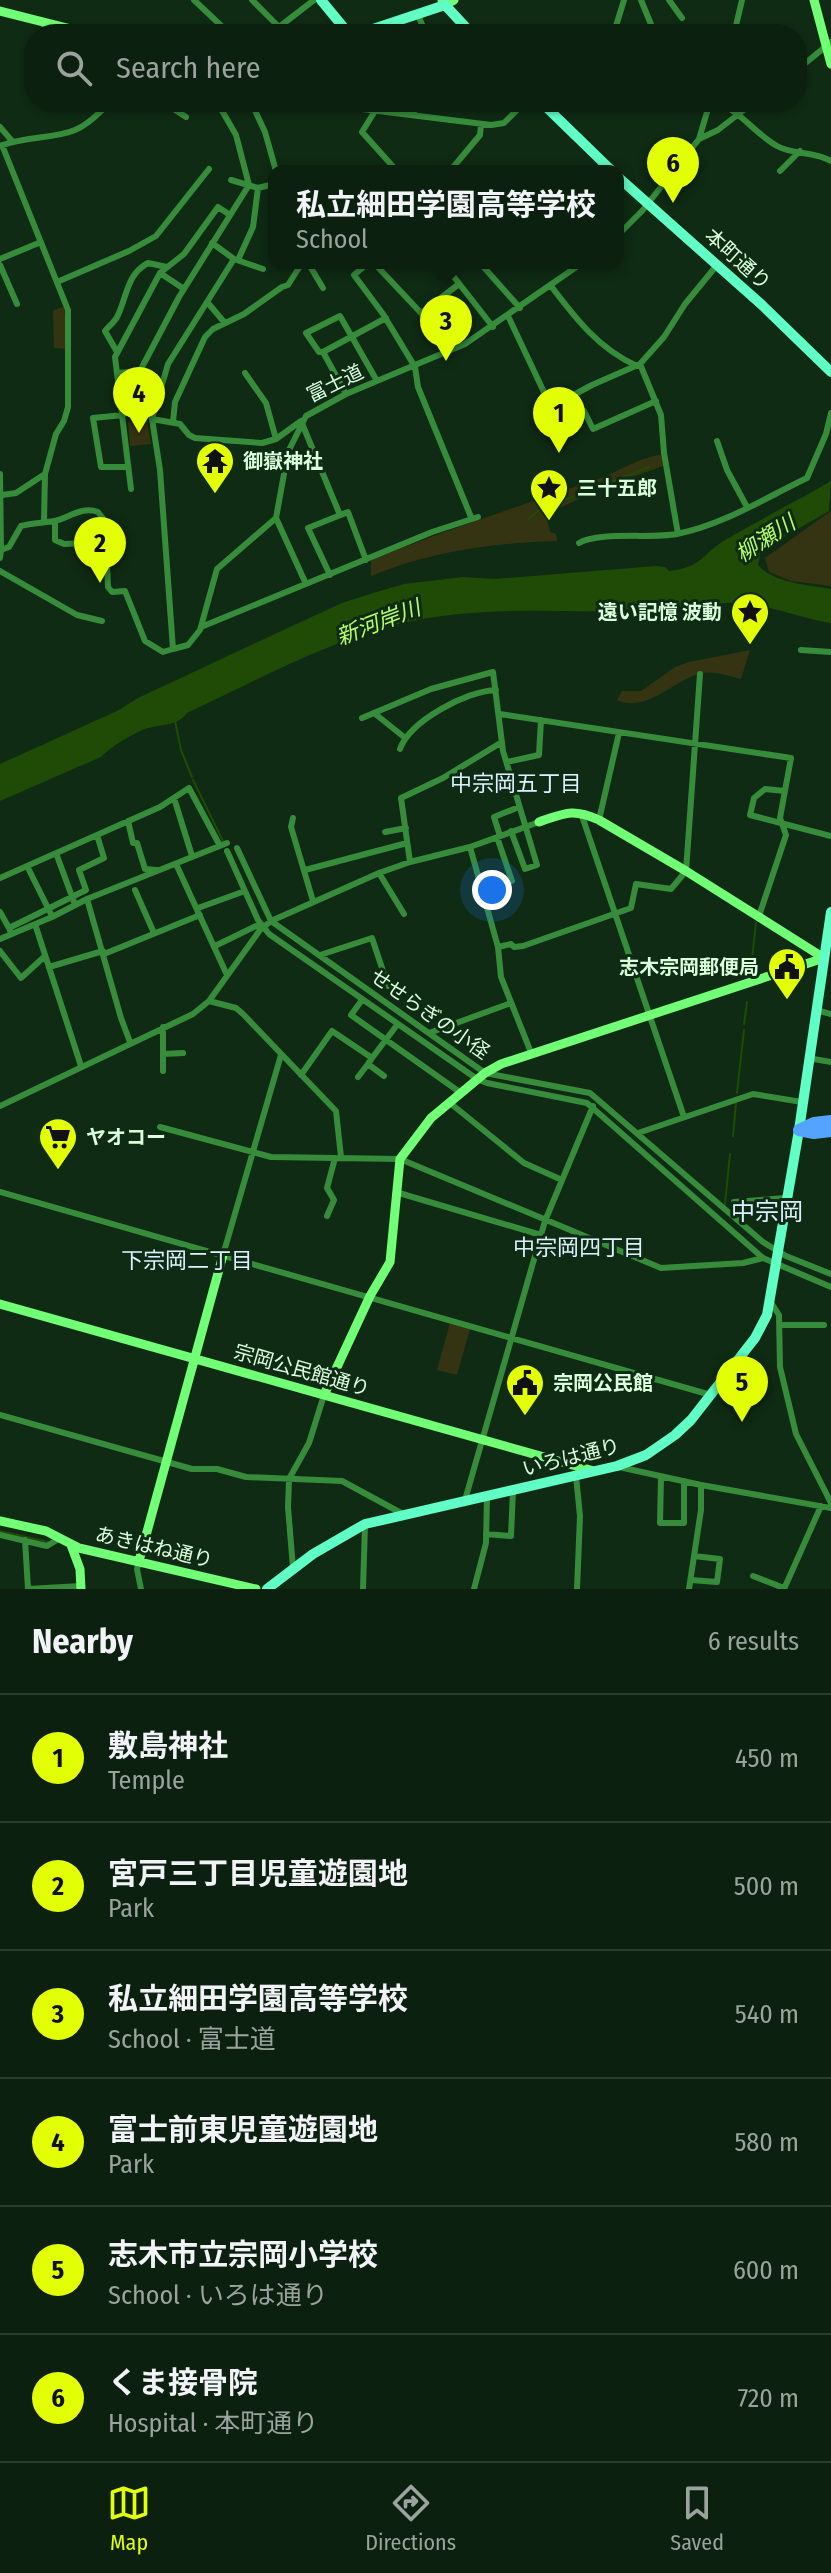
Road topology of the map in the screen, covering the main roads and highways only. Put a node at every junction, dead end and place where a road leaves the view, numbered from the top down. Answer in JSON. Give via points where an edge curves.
{"nodes":[{"id":1,"x":321,"y":0,"type":"edge"},
{"id":2,"x":447,"y":2,"type":"edge"},
{"id":3,"x":341,"y":24,"type":"edge"},
{"id":4,"x":390,"y":24,"type":"edge"},
{"id":5,"x":464,"y":24,"type":"edge"},
{"id":6,"x":551,"y":112,"type":"edge"},
{"id":7,"x":606,"y":165,"type":"edge"},
{"id":8,"x":624,"y":182,"type":"edge"},
{"id":9,"x":831,"y":372,"type":"edge"},
{"id":10,"x":831,"y":912,"type":"edge"},
{"id":11,"x":827,"y":951,"type":"edge"},
{"id":12,"x":831,"y":1121,"type":"edge"},
{"id":13,"x":799,"y":1130,"type":"junction"},
{"id":14,"x":831,"y":1131,"type":"edge"},
{"id":15,"x":267,"y":1589,"type":"edge"}],
"edges":[{"from":1,"to":3,"type":"main road"},
{"from":2,"to":4,"type":"main road"},
{"from":2,"to":5,"type":"main road"},
{"from":6,"to":7,"type":"main road"},
{"from":8,"to":9,"type":"main road","name":"本町通り"},
{"from":10,"to":11,"type":"main road","name":"いろは通り"},
{"from":11,"to":13,"type":"main road","name":"いろは通り"},
{"from":12,"to":13,"type":"highway"},
{"from":13,"to":14,"type":"highway"},
{"from":13,"to":15,"type":"main road","name":"いろは通り","via":[[763,1326],[691,1420],[666,1443],[617,1466],[365,1524]]}]}
